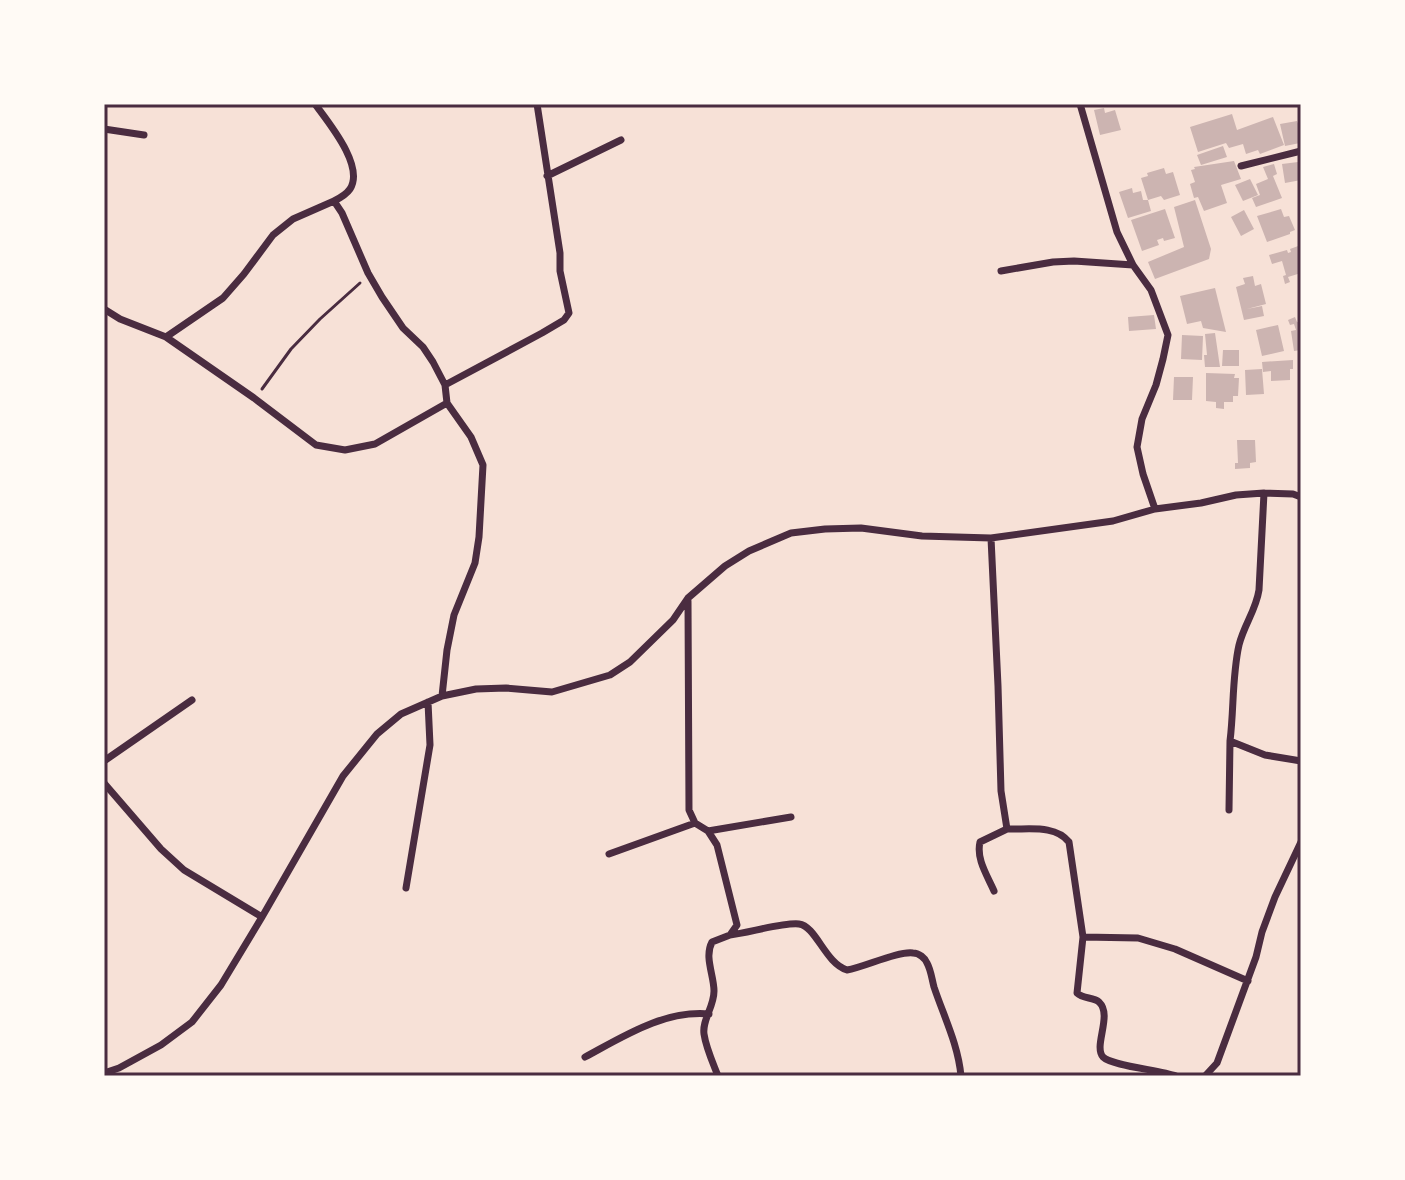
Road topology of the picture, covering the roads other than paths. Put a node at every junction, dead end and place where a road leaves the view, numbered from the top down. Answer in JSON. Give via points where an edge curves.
{"nodes":[{"id":1,"x":315,"y":104,"type":"edge"},
{"id":2,"x":537,"y":104,"type":"edge"},
{"id":3,"x":1080,"y":104,"type":"edge"},
{"id":4,"x":104,"y":129,"type":"edge"},
{"id":5,"x":144,"y":135,"type":"dead end"},
{"id":6,"x":621,"y":140,"type":"dead end"},
{"id":7,"x":1301,"y":151,"type":"edge"},
{"id":8,"x":1241,"y":166,"type":"dead end"},
{"id":9,"x":547,"y":176,"type":"junction"},
{"id":10,"x":334,"y":201,"type":"junction"},
{"id":11,"x":1133,"y":265,"type":"junction"},
{"id":12,"x":1001,"y":271,"type":"dead end"},
{"id":13,"x":104,"y":309,"type":"edge"},
{"id":14,"x":166,"y":337,"type":"junction"},
{"id":15,"x":445,"y":385,"type":"junction"},
{"id":16,"x":447,"y":403,"type":"junction"},
{"id":17,"x":1264,"y":493,"type":"junction"},
{"id":18,"x":1301,"y":497,"type":"edge"},
{"id":19,"x":1155,"y":509,"type":"junction"},
{"id":20,"x":991,"y":538,"type":"junction"},
{"id":21,"x":688,"y":598,"type":"junction"},
{"id":22,"x":442,"y":696,"type":"junction"},
{"id":23,"x":192,"y":700,"type":"dead end"},
{"id":24,"x":428,"y":702,"type":"junction"},
{"id":25,"x":1230,"y":741,"type":"junction"},
{"id":26,"x":104,"y":761,"type":"edge"},
{"id":27,"x":1301,"y":761,"type":"edge"},
{"id":28,"x":104,"y":783,"type":"edge"},
{"id":29,"x":1229,"y":810,"type":"dead end"},
{"id":30,"x":791,"y":817,"type":"dead end"},
{"id":31,"x":695,"y":823,"type":"junction"},
{"id":32,"x":1007,"y":829,"type":"junction"},
{"id":33,"x":708,"y":831,"type":"junction"},
{"id":34,"x":1301,"y":842,"type":"edge"},
{"id":35,"x":609,"y":854,"type":"dead end"},
{"id":36,"x":406,"y":888,"type":"dead end"},
{"id":37,"x":994,"y":891,"type":"dead end"},
{"id":38,"x":262,"y":917,"type":"junction"},
{"id":39,"x":730,"y":935,"type":"junction"},
{"id":40,"x":1083,"y":937,"type":"junction"},
{"id":41,"x":1248,"y":981,"type":"junction"},
{"id":42,"x":709,"y":1014,"type":"junction"},
{"id":43,"x":585,"y":1057,"type":"dead end"},
{"id":44,"x":120,"y":1072,"type":"edge"},
{"id":45,"x":104,"y":1073,"type":"edge"},
{"id":46,"x":718,"y":1076,"type":"edge"},
{"id":47,"x":961,"y":1076,"type":"edge"},
{"id":48,"x":1176,"y":1076,"type":"edge"},
{"id":49,"x":1205,"y":1076,"type":"edge"}],
"edges":[{"from":1,"to":10,"type":"street","via":[[341,140],[353,174],[350,189]]},
{"from":2,"to":9,"type":"street"},
{"from":3,"to":11,"type":"street","via":[[1117,232]]},
{"from":4,"to":5,"type":"street"},
{"from":6,"to":9,"type":"street"},
{"from":7,"to":8,"type":"street"},
{"from":9,"to":15,"type":"street","via":[[567,316]]},
{"from":10,"to":14,"type":"street","via":[[293,219],[273,235],[223,298]]},
{"from":10,"to":15,"type":"street","via":[[368,273]]},
{"from":11,"to":12,"type":"street","via":[[1074,261]]},
{"from":11,"to":19,"type":"street","via":[[1151,290],[1168,335],[1137,447]]},
{"from":13,"to":14,"type":"street"},
{"from":14,"to":16,"type":"street","via":[[316,445],[345,450],[375,444]]},
{"from":15,"to":16,"type":"street"},
{"from":16,"to":22,"type":"street","via":[[471,437],[483,465],[483,481],[475,563],[454,615]]},
{"from":17,"to":18,"type":"street"},
{"from":17,"to":19,"type":"street"},
{"from":17,"to":25,"type":"street","via":[[1259,590],[1240,643]]},
{"from":19,"to":20,"type":"street","via":[[1113,521]]},
{"from":20,"to":21,"type":"street","via":[[861,528],[791,533],[725,566]]},
{"from":20,"to":32,"type":"street"},
{"from":21,"to":22,"type":"street","via":[[673,620],[610,675],[552,692],[476,689]]},
{"from":21,"to":31,"type":"street","via":[[689,810]]},
{"from":22,"to":24,"type":"street"},
{"from":23,"to":26,"type":"street"},
{"from":24,"to":36,"type":"street","via":[[430,745]]},
{"from":24,"to":38,"type":"street","via":[[401,714],[377,734],[343,776]]},
{"from":25,"to":27,"type":"street"},
{"from":25,"to":29,"type":"street"},
{"from":28,"to":38,"type":"street","via":[[184,870]]},
{"from":30,"to":33,"type":"street"},
{"from":31,"to":33,"type":"street"},
{"from":31,"to":35,"type":"street"},
{"from":32,"to":37,"type":"street","via":[[980,842],[978,850]]},
{"from":32,"to":40,"type":"street","via":[[1043,829],[1069,842]]},
{"from":33,"to":39,"type":"street","via":[[717,845],[737,925]]},
{"from":34,"to":41,"type":"street","via":[[1275,897]]},
{"from":38,"to":44,"type":"street","via":[[192,1022]]},
{"from":39,"to":42,"type":"street","via":[[709,946],[714,994]]},
{"from":39,"to":47,"type":"street","via":[[805,925],[832,962],[847,970],[912,952],[919,955],[943,1007]]},
{"from":40,"to":41,"type":"street","via":[[1138,938]]},
{"from":40,"to":48,"type":"street","via":[[1077,993],[1102,1006],[1104,1058]]},
{"from":41,"to":49,"type":"street","via":[[1217,1063]]},
{"from":42,"to":43,"type":"street","via":[[684,1014],[643,1026]]},
{"from":42,"to":46,"type":"street","via":[[704,1035]]},
{"from":44,"to":45,"type":"street"}]}
